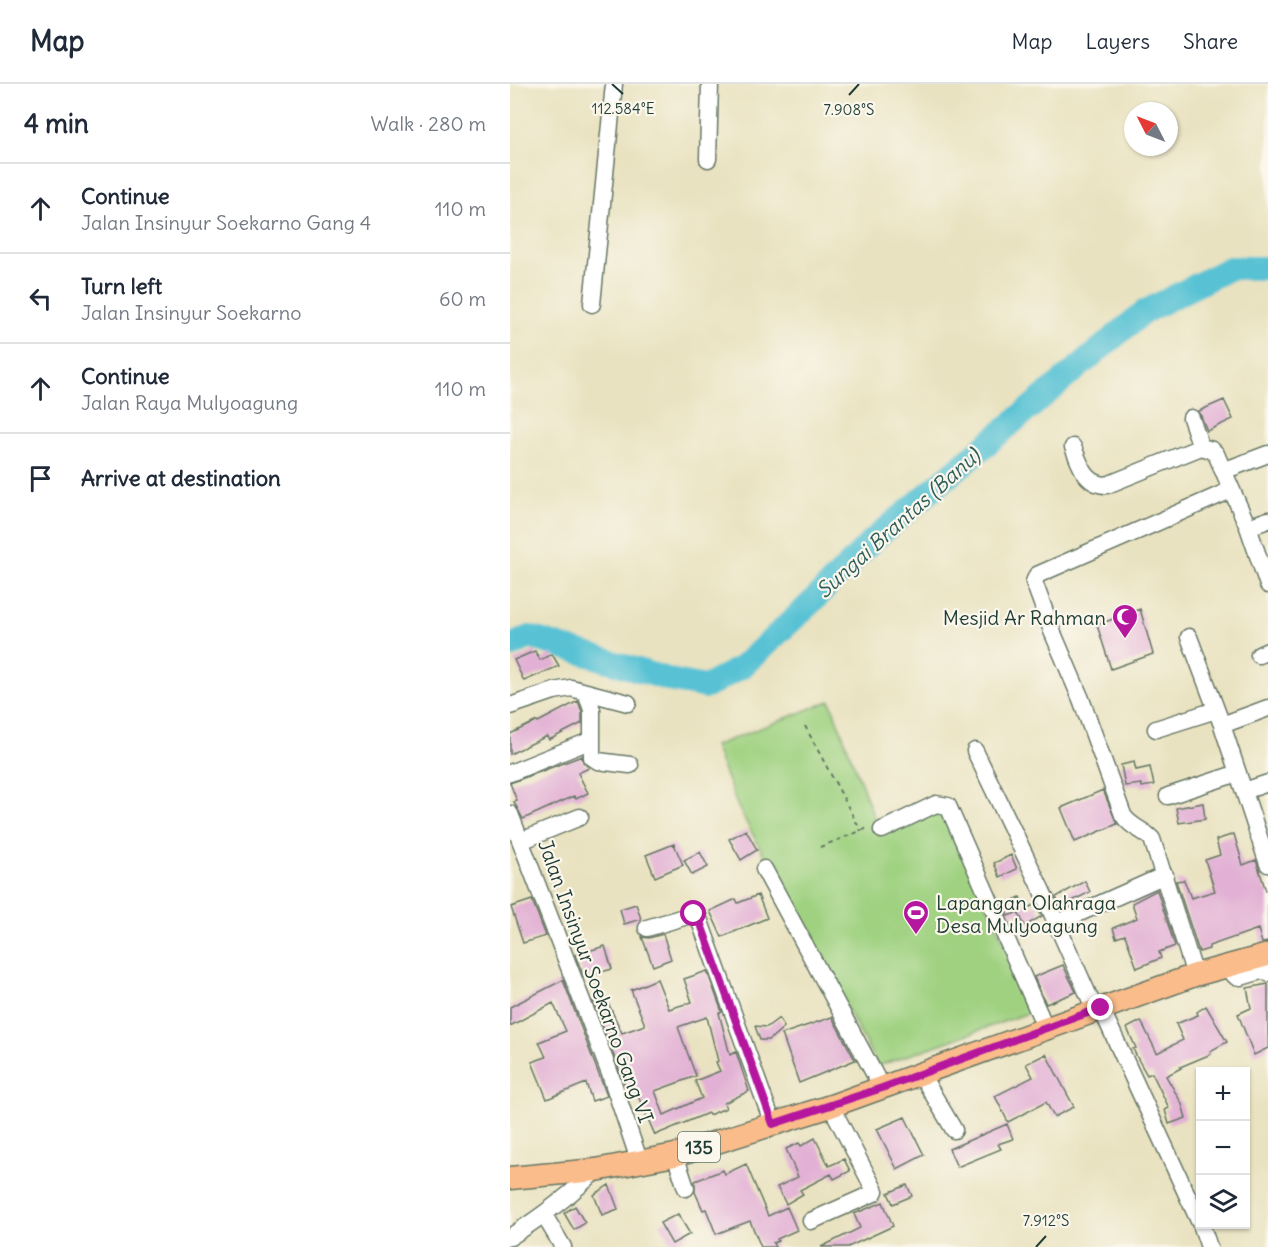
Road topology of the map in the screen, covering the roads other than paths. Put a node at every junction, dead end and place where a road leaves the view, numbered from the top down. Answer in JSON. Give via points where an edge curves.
{"nodes":[{"id":1,"x":614,"y":84,"type":"edge"},
{"id":2,"x":710,"y":84,"type":"edge"},
{"id":3,"x":708,"y":159,"type":"dead end"},
{"id":4,"x":592,"y":304,"type":"dead end"},
{"id":5,"x":1191,"y":418,"type":"dead end"},
{"id":6,"x":1074,"y":447,"type":"dead end"},
{"id":7,"x":1201,"y":447,"type":"junction"},
{"id":8,"x":1268,"y":454,"type":"edge"},
{"id":9,"x":1223,"y":471,"type":"junction"},
{"id":10,"x":1231,"y":490,"type":"junction"},
{"id":11,"x":1268,"y":519,"type":"edge"},
{"id":12,"x":1248,"y":527,"type":"junction"},
{"id":13,"x":1268,"y":585,"type":"edge"},
{"id":14,"x":1189,"y":637,"type":"dead end"},
{"id":15,"x":586,"y":692,"type":"junction"},
{"id":16,"x":628,"y":703,"type":"dead end"},
{"id":17,"x":510,"y":706,"type":"edge"},
{"id":18,"x":1268,"y":708,"type":"edge"},
{"id":19,"x":1219,"y":717,"type":"junction"},
{"id":20,"x":1156,"y":729,"type":"dead end"},
{"id":21,"x":592,"y":740,"type":"junction"},
{"id":22,"x":975,"y":751,"type":"dead end"},
{"id":23,"x":630,"y":765,"type":"dead end"},
{"id":24,"x":510,"y":773,"type":"edge"},
{"id":25,"x":1238,"y":773,"type":"junction"},
{"id":26,"x":1268,"y":783,"type":"edge"},
{"id":27,"x":1244,"y":791,"type":"junction"},
{"id":28,"x":1168,"y":796,"type":"dead end"},
{"id":29,"x":510,"y":814,"type":"edge"},
{"id":30,"x":580,"y":818,"type":"dead end"},
{"id":31,"x":882,"y":830,"type":"road end"},
{"id":32,"x":521,"y":841,"type":"junction"},
{"id":33,"x":1268,"y":864,"type":"edge"},
{"id":34,"x":764,"y":868,"type":"dead end"},
{"id":35,"x":1165,"y":875,"type":"junction"},
{"id":36,"x":1057,"y":923,"type":"junction"},
{"id":37,"x":647,"y":928,"type":"dead end"},
{"id":38,"x":1268,"y":956,"type":"edge"},
{"id":39,"x":1226,"y":965,"type":"junction"},
{"id":40,"x":1268,"y":973,"type":"edge"},
{"id":41,"x":1195,"y":975,"type":"junction"},
{"id":42,"x":1098,"y":1009,"type":"junction"},
{"id":43,"x":1046,"y":1029,"type":"junction"},
{"id":44,"x":921,"y":1074,"type":"junction"},
{"id":45,"x":882,"y":1088,"type":"junction"},
{"id":46,"x":831,"y":1106,"type":"junction"},
{"id":47,"x":773,"y":1124,"type":"junction"},
{"id":48,"x":954,"y":1130,"type":"dead end"},
{"id":49,"x":675,"y":1155,"type":"junction"},
{"id":50,"x":640,"y":1163,"type":"junction"},
{"id":51,"x":596,"y":1170,"type":"junction"},
{"id":52,"x":510,"y":1178,"type":"edge"},
{"id":53,"x":686,"y":1188,"type":"dead end"},
{"id":54,"x":1196,"y":1214,"type":"edge"},
{"id":55,"x":544,"y":1215,"type":"junction"},
{"id":56,"x":811,"y":1221,"type":"dead end"},
{"id":57,"x":1203,"y":1229,"type":"edge"},
{"id":58,"x":510,"y":1237,"type":"edge"},
{"id":59,"x":563,"y":1247,"type":"edge"},
{"id":60,"x":1209,"y":1247,"type":"edge"}],
"edges":[{"from":1,"to":4,"type":"street"},
{"from":2,"to":3,"type":"street"},
{"from":5,"to":7,"type":"street"},
{"from":6,"to":7,"type":"street","via":[[1087,477],[1107,485]]},
{"from":7,"to":9,"type":"street","via":[[1216,454]]},
{"from":8,"to":9,"type":"street"},
{"from":9,"to":10,"type":"street"},
{"from":10,"to":12,"type":"street"},
{"from":10,"to":35,"type":"street","via":[[1037,575],[1034,582],[1082,699],[1123,815],[1152,839]]},
{"from":11,"to":12,"type":"street"},
{"from":12,"to":13,"type":"street"},
{"from":14,"to":19,"type":"street"},
{"from":15,"to":16,"type":"street"},
{"from":15,"to":17,"type":"street","via":[[576,688],[554,691]]},
{"from":15,"to":21,"type":"street","via":[[592,710]]},
{"from":18,"to":19,"type":"street"},
{"from":19,"to":20,"type":"street"},
{"from":19,"to":25,"type":"street"},
{"from":21,"to":23,"type":"street","via":[[595,760]]},
{"from":21,"to":24,"type":"street"},
{"from":22,"to":36,"type":"street"},
{"from":25,"to":27,"type":"street"},
{"from":25,"to":28,"type":"street"},
{"from":26,"to":27,"type":"street"},
{"from":27,"to":33,"type":"street"},
{"from":29,"to":32,"type":"street","name":"Jalan Insinyur Soekarno Gang VI"},
{"from":30,"to":32,"type":"street"},
{"from":31,"to":43,"type":"street","via":[[936,804],[948,806]]},
{"from":32,"to":50,"type":"street","name":"Jalan Insinyur Soekarno Gang VI"},
{"from":34,"to":45,"type":"street"},
{"from":35,"to":36,"type":"street"},
{"from":35,"to":41,"type":"street"},
{"from":36,"to":42,"type":"street"},
{"from":37,"to":47,"type":"street","via":[[698,916]]},
{"from":38,"to":39,"type":"main road"},
{"from":39,"to":40,"type":"street","via":[[1235,976],[1264,970]]},
{"from":39,"to":41,"type":"main road"},
{"from":41,"to":42,"type":"main road"},
{"from":42,"to":43,"type":"main road"},
{"from":42,"to":54,"type":"street"},
{"from":43,"to":44,"type":"main road"},
{"from":44,"to":45,"type":"main road"},
{"from":44,"to":48,"type":"street"},
{"from":45,"to":46,"type":"main road","number":"135"},
{"from":46,"to":47,"type":"main road","number":"135"},
{"from":46,"to":56,"type":"street","via":[[875,1191]]},
{"from":47,"to":49,"type":"main road","number":"135"},
{"from":49,"to":50,"type":"main road","number":"135"},
{"from":49,"to":53,"type":"street"},
{"from":50,"to":51,"type":"main road","number":"135"},
{"from":51,"to":52,"type":"main road","number":"135"},
{"from":51,"to":55,"type":"street"},
{"from":55,"to":58,"type":"street"},
{"from":55,"to":59,"type":"street"},
{"from":57,"to":60,"type":"street"}]}
